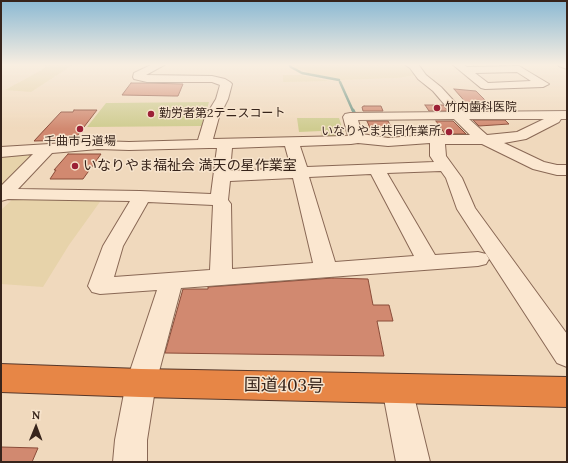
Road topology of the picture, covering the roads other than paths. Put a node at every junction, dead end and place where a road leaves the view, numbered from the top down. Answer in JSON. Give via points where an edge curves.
{"nodes":[{"id":1,"x":226,"y":86,"type":"edge"},
{"id":2,"x":433,"y":86,"type":"edge"},
{"id":3,"x":485,"y":86,"type":"edge"},
{"id":4,"x":496,"y":86,"type":"edge"},
{"id":5,"x":567,"y":115,"type":"edge"},
{"id":6,"x":459,"y":116,"type":"junction"},
{"id":7,"x":550,"y":116,"type":"junction"},
{"id":8,"x":356,"y":138,"type":"junction"},
{"id":9,"x":437,"y":139,"type":"junction"},
{"id":10,"x":487,"y":140,"type":"junction"},
{"id":11,"x":388,"y":142,"type":"junction"},
{"id":12,"x":292,"y":143,"type":"junction"},
{"id":13,"x":225,"y":144,"type":"junction"},
{"id":14,"x":204,"y":145,"type":"junction"},
{"id":15,"x":48,"y":148,"type":"junction"},
{"id":16,"x":1,"y":152,"type":"edge"},
{"id":17,"x":434,"y":166,"type":"junction"},
{"id":18,"x":376,"y":169,"type":"junction"},
{"id":19,"x":567,"y":170,"type":"edge"},
{"id":20,"x":300,"y":172,"type":"junction"},
{"id":21,"x":222,"y":176,"type":"junction"},
{"id":22,"x":2,"y":195,"type":"edge"},
{"id":23,"x":140,"y":196,"type":"junction"},
{"id":24,"x":219,"y":200,"type":"junction"},
{"id":25,"x":478,"y":259,"type":"dead end"},
{"id":26,"x":428,"y":262,"type":"junction"},
{"id":27,"x":326,"y":270,"type":"junction"},
{"id":28,"x":221,"y":277,"type":"junction"},
{"id":29,"x":172,"y":280,"type":"junction"},
{"id":30,"x":567,"y":355,"type":"edge"},
{"id":31,"x":1,"y":378,"type":"edge"},
{"id":32,"x":141,"y":383,"type":"junction"},
{"id":33,"x":397,"y":388,"type":"junction"},
{"id":34,"x":567,"y":392,"type":"edge"},
{"id":35,"x":130,"y":462,"type":"edge"},
{"id":36,"x":413,"y":462,"type":"edge"}],
"edges":[{"from":1,"to":14,"type":"street","via":[[222,99],[212,117]]},
{"from":2,"to":6,"type":"street"},
{"from":3,"to":4,"type":"street"},
{"from":5,"to":7,"type":"street"},
{"from":6,"to":7,"type":"street"},
{"from":6,"to":8,"type":"street","via":[[350,117]]},
{"from":6,"to":10,"type":"street","via":[[465,124]]},
{"from":7,"to":10,"type":"street","via":[[554,119],[521,136]]},
{"from":8,"to":11,"type":"street"},
{"from":8,"to":12,"type":"street"},
{"from":9,"to":10,"type":"street"},
{"from":9,"to":11,"type":"street"},
{"from":9,"to":17,"type":"street","via":[[438,156]]},
{"from":10,"to":19,"type":"street","via":[[534,164]]},
{"from":11,"to":17,"type":"street"},
{"from":12,"to":13,"type":"street"},
{"from":12,"to":20,"type":"street"},
{"from":13,"to":14,"type":"street"},
{"from":13,"to":21,"type":"street"},
{"from":14,"to":15,"type":"street","via":[[98,145]]},
{"from":15,"to":16,"type":"street"},
{"from":15,"to":22,"type":"street"},
{"from":17,"to":18,"type":"street"},
{"from":17,"to":30,"type":"street","via":[[450,172],[466,209]]},
{"from":18,"to":20,"type":"street"},
{"from":18,"to":26,"type":"street"},
{"from":20,"to":21,"type":"street"},
{"from":20,"to":27,"type":"street"},
{"from":21,"to":24,"type":"street"},
{"from":22,"to":23,"type":"street"},
{"from":23,"to":24,"type":"street"},
{"from":23,"to":29,"type":"street","via":[[138,205],[113,246],[100,286]]},
{"from":24,"to":28,"type":"street","via":[[222,204]]},
{"from":25,"to":26,"type":"street"},
{"from":26,"to":27,"type":"street"},
{"from":27,"to":28,"type":"street"},
{"from":28,"to":29,"type":"street"},
{"from":29,"to":32,"type":"street"},
{"from":31,"to":32,"type":"highway","name":"国道403号"},
{"from":32,"to":33,"type":"highway","name":"国道403号"},
{"from":32,"to":35,"type":"street"},
{"from":33,"to":34,"type":"highway","name":"国道403号"},
{"from":33,"to":36,"type":"street"}]}
